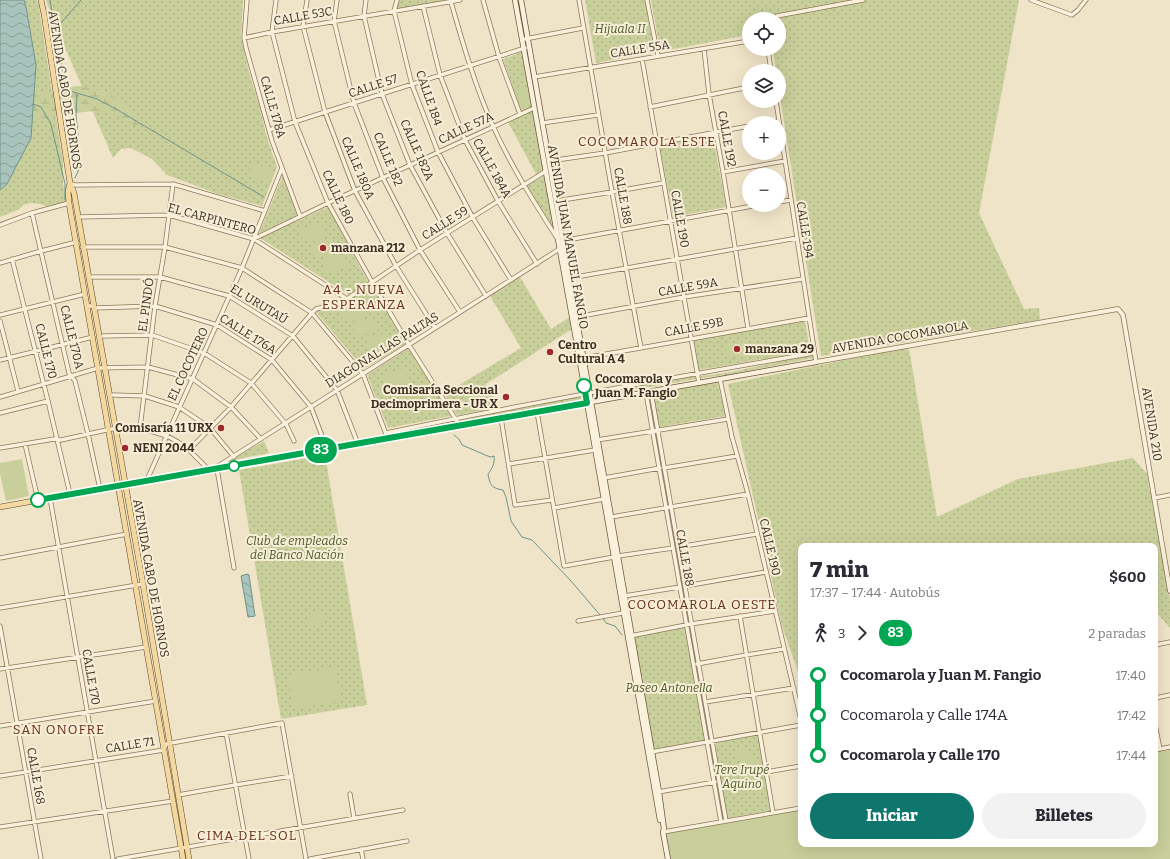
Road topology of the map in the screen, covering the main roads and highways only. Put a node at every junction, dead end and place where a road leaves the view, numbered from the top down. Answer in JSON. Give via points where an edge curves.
{"nodes":[{"id":1,"x":41,"y":0,"type":"edge"},
{"id":2,"x":515,"y":0,"type":"edge"},
{"id":3,"x":521,"y":0,"type":"edge"},
{"id":4,"x":526,"y":48,"type":"junction"},
{"id":5,"x":70,"y":183,"type":"junction"},
{"id":6,"x":560,"y":240,"type":"junction"},
{"id":7,"x":79,"y":245,"type":"junction"},
{"id":8,"x":562,"y":248,"type":"junction"},
{"id":9,"x":816,"y":362,"type":"road end"},
{"id":10,"x":588,"y":394,"type":"junction"},
{"id":11,"x":589,"y":403,"type":"junction"},
{"id":12,"x":122,"y":486,"type":"junction"},
{"id":13,"x":0,"y":507,"type":"edge"},
{"id":14,"x":616,"y":557,"type":"junction"},
{"id":15,"x":629,"y":636,"type":"junction"},
{"id":16,"x":183,"y":859,"type":"edge"},
{"id":17,"x":189,"y":859,"type":"edge"},
{"id":18,"x":668,"y":859,"type":"edge"}],
"edges":[{"from":1,"to":5,"type":"main road","name":"AVENIDA CABO DE HORNOS"},
{"from":2,"to":4,"type":"main road","name":"AVENIDA JUAN MANUEL FANGIO","via":[[522,40]]},
{"from":3,"to":4,"type":"main road","name":"AVENIDA JUAN MANUEL FANGIO","via":[[528,38]]},
{"from":4,"to":6,"type":"main road","name":"AVENIDA JUAN MANUEL FANGIO","via":[[534,108]]},
{"from":4,"to":6,"type":"main road","name":"AVENIDA JUAN MANUEL FANGIO","via":[[534,77],[556,201]]},
{"from":5,"to":7,"type":"main road","name":"AVENIDA CABO DE HORNOS","via":[[78,217]]},
{"from":5,"to":7,"type":"main road","name":"AVENIDA CABO DE HORNOS","via":[[69,203]]},
{"from":6,"to":8,"type":"main road","name":"AVENIDA JUAN MANUEL FANGIO"},
{"from":7,"to":12,"type":"main road","name":"AVENIDA CABO DE HORNOS","via":[[109,430]]},
{"from":7,"to":12,"type":"main road","name":"AVENIDA CABO DE HORNOS","via":[[88,277],[105,368]]},
{"from":8,"to":10,"type":"main road","name":"AVENIDA JUAN MANUEL FANGIO"},
{"from":8,"to":10,"type":"main road","name":"AVENIDA JUAN MANUEL FANGIO","via":[[570,278]]},
{"from":9,"to":11,"type":"main road","name":"AVENIDA COCOMAROLA"},
{"from":10,"to":11,"type":"main road","name":"AVENIDA JUAN MANUEL FANGIO"},
{"from":11,"to":12,"type":"main road","name":"AVENIDA COCOMAROLA"},
{"from":11,"to":14,"type":"main road","name":"AVENIDA JUAN MANUEL FANGIO"},
{"from":11,"to":14,"type":"main road","name":"AVENIDA JUAN MANUEL FANGIO","via":[[595,450]]},
{"from":12,"to":13,"type":"main road","name":"AVENIDA COCOMAROLA"},
{"from":12,"to":16,"type":"main road","name":"AVENIDA CABO DE HORNOS","via":[[127,534]]},
{"from":12,"to":17,"type":"main road","name":"AVENIDA CABO DE HORNOS","via":[[143,584]]},
{"from":14,"to":15,"type":"main road","name":"AVENIDA JUAN MANUEL FANGIO"},
{"from":14,"to":15,"type":"main road","name":"AVENIDA JUAN MANUEL FANGIO","via":[[623,614]]},
{"from":15,"to":18,"type":"main road","name":"AVENIDA JUAN MANUEL FANGIO"}]}
